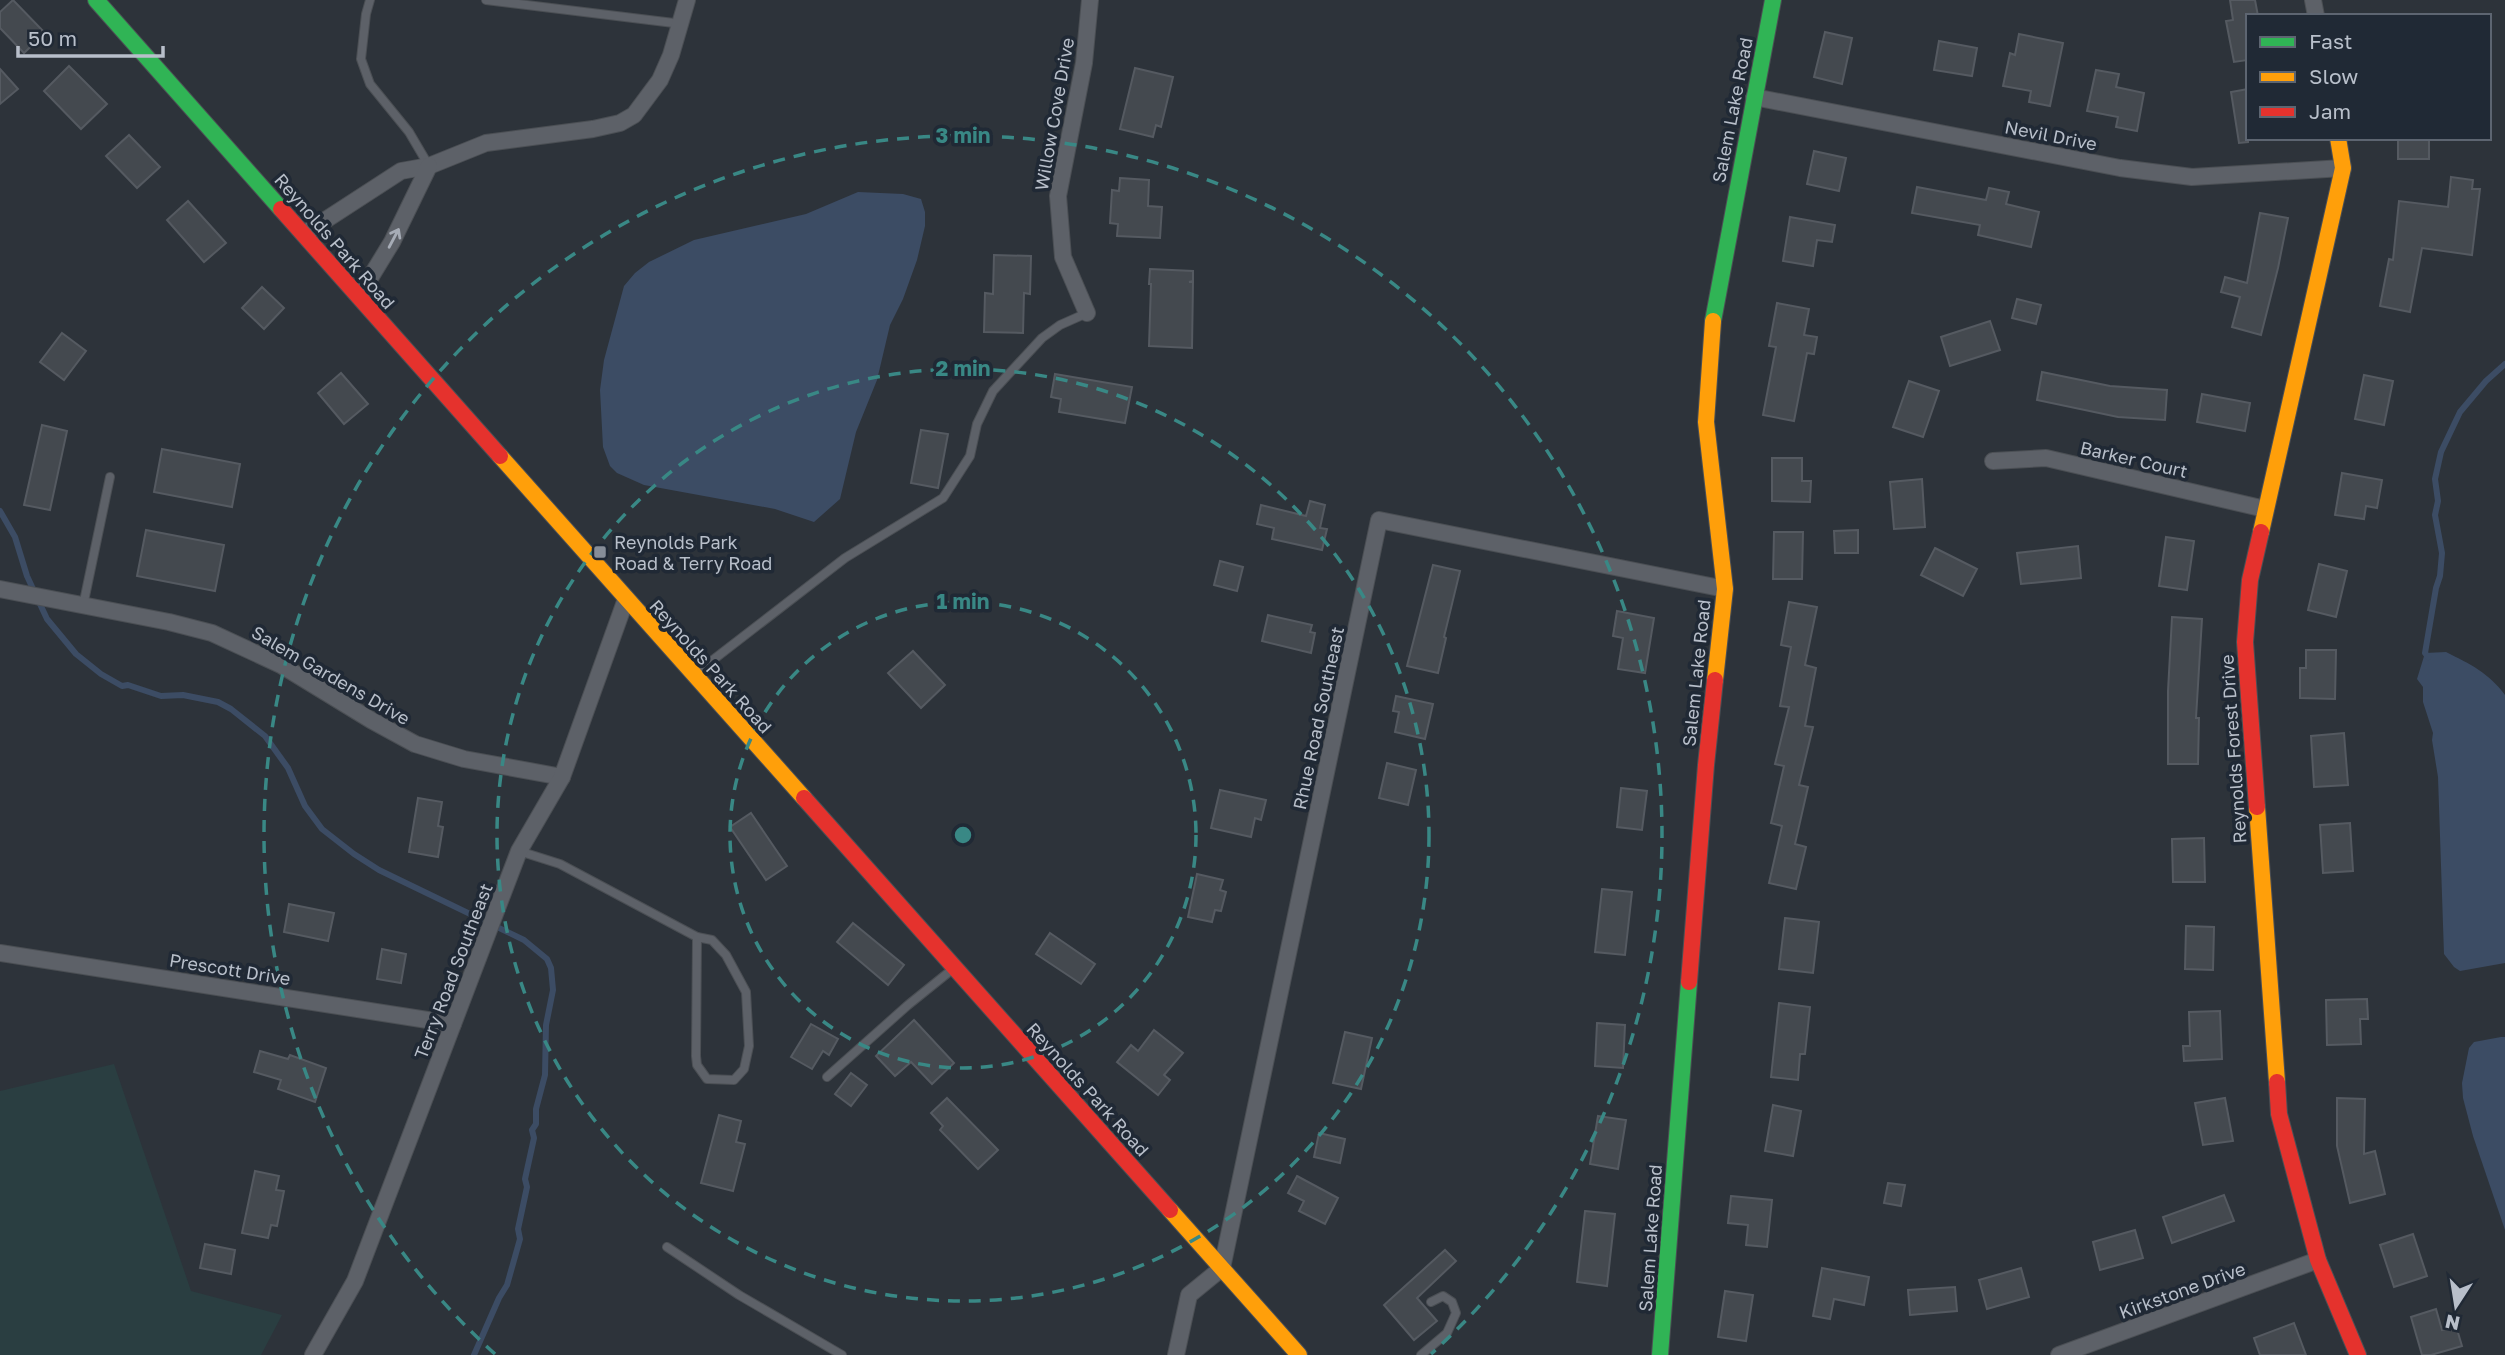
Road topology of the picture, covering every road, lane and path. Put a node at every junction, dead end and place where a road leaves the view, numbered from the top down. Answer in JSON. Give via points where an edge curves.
{"nodes":[{"id":1,"x":96,"y":0,"type":"edge"},
{"id":2,"x":370,"y":0,"type":"edge"},
{"id":3,"x":485,"y":0,"type":"edge"},
{"id":4,"x":687,"y":0,"type":"edge"},
{"id":5,"x":1090,"y":0,"type":"edge"},
{"id":6,"x":1773,"y":0,"type":"edge"},
{"id":7,"x":682,"y":24,"type":"junction"},
{"id":8,"x":1754,"y":97,"type":"junction"},
{"id":9,"x":2338,"y":140,"type":"edge"},
{"id":10,"x":429,"y":166,"type":"junction"},
{"id":11,"x":2343,"y":168,"type":"junction"},
{"id":12,"x":304,"y":234,"type":"junction"},
{"id":13,"x":359,"y":296,"type":"junction"},
{"id":14,"x":1087,"y":313,"type":"joint"},
{"id":15,"x":1993,"y":461,"type":"dead end"},
{"id":16,"x":110,"y":477,"type":"dead end"},
{"id":17,"x":2265,"y":509,"type":"junction"},
{"id":18,"x":0,"y":589,"type":"edge"},
{"id":19,"x":1725,"y":589,"type":"junction"},
{"id":20,"x":626,"y":599,"type":"junction"},
{"id":21,"x":83,"y":606,"type":"junction"},
{"id":22,"x":694,"y":675,"type":"junction"},
{"id":23,"x":562,"y":778,"type":"junction"},
{"id":24,"x":519,"y":851,"type":"junction"},
{"id":25,"x":697,"y":937,"type":"junction"},
{"id":26,"x":0,"y":953,"type":"edge"},
{"id":27,"x":954,"y":968,"type":"junction"},
{"id":28,"x":453,"y":1024,"type":"junction"},
{"id":29,"x":827,"y":1077,"type":"dead end"},
{"id":30,"x":667,"y":1247,"type":"dead end"},
{"id":31,"x":2318,"y":1260,"type":"junction"},
{"id":32,"x":1222,"y":1268,"type":"junction"},
{"id":33,"x":1432,"y":1302,"type":"dead end"},
{"id":34,"x":313,"y":1355,"type":"edge"},
{"id":35,"x":842,"y":1355,"type":"edge"},
{"id":36,"x":1176,"y":1355,"type":"edge"},
{"id":37,"x":1299,"y":1355,"type":"edge"},
{"id":38,"x":1420,"y":1355,"type":"edge"},
{"id":39,"x":1660,"y":1355,"type":"edge"},
{"id":40,"x":2059,"y":1355,"type":"edge"},
{"id":41,"x":2358,"y":1355,"type":"edge"}],
"edges":[{"from":1,"to":12,"type":"street","name":"Reynolds Park Road"},
{"from":2,"to":10,"type":"lane","via":[[361,59],[370,84],[409,132]]},
{"from":3,"to":7,"type":"lane"},
{"from":4,"to":7,"type":"street"},
{"from":5,"to":14,"type":"street","name":"Willow Cove Drive","via":[[1084,63],[1058,196],[1063,257]]},
{"from":6,"to":8,"type":"street","name":"Salem Lake Road"},
{"from":7,"to":10,"type":"street","via":[[660,80],[635,115],[593,130],[486,143]]},
{"from":8,"to":11,"type":"street","name":"Nevil Drive","via":[[2120,168],[2192,177]]},
{"from":8,"to":19,"type":"street","name":"Salem Lake Road","via":[[1713,315],[1707,395]]},
{"from":9,"to":11,"type":"street","name":"Reynolds Forest Drive"},
{"from":10,"to":12,"type":"street","via":[[401,171]]},
{"from":13,"to":10,"type":"street","one_way":true},
{"from":11,"to":17,"type":"street","name":"Reynolds Forest Drive"},
{"from":12,"to":13,"type":"street","name":"Reynolds Park Road"},
{"from":13,"to":20,"type":"street","name":"Reynolds Park Road"},
{"from":14,"to":22,"type":"lane","via":[[1042,338],[993,391],[977,424],[970,456],[943,498],[845,558]]},
{"from":15,"to":17,"type":"street","name":"Barker Court","via":[[2046,458]]},
{"from":16,"to":21,"type":"lane"},
{"from":17,"to":31,"type":"street","name":"Reynolds Forest Drive","via":[[2250,580],[2246,656],[2279,1114]]},
{"from":18,"to":21,"type":"street","name":"Salem Gardens Drive"},
{"from":19,"to":32,"type":"street","name":"Rhue Road Southeast","via":[[1379,520]]},
{"from":19,"to":39,"type":"street","name":"Salem Lake Road","via":[[1706,765]]},
{"from":20,"to":22,"type":"street","name":"Reynolds Park Road"},
{"from":20,"to":23,"type":"street","name":"Terry Road Southeast"},
{"from":21,"to":23,"type":"street","name":"Salem Gardens Drive","via":[[212,633],[281,665],[415,744],[464,759]]},
{"from":22,"to":27,"type":"street","name":"Reynolds Park Road"},
{"from":23,"to":24,"type":"street","name":"Terry Road Southeast"},
{"from":24,"to":25,"type":"lane","via":[[560,864]]},
{"from":24,"to":28,"type":"street","name":"Terry Road Southeast"},
{"from":25,"to":25,"type":"lane","via":[[697,1065],[707,1079],[734,1080],[744,1069],[749,1046],[746,992],[726,955],[712,940]]},
{"from":26,"to":28,"type":"street","name":"Prescott Drive"},
{"from":27,"to":29,"type":"lane"},
{"from":27,"to":32,"type":"street","name":"Reynolds Park Road"},
{"from":28,"to":34,"type":"street","name":"Terry Road Southeast","via":[[360,1269]]},
{"from":30,"to":35,"type":"lane"},
{"from":31,"to":40,"type":"street","name":"Kirkstone Drive"},
{"from":31,"to":41,"type":"street","name":"Reynolds Forest Drive"},
{"from":32,"to":36,"type":"street","via":[[1189,1295]]},
{"from":32,"to":37,"type":"street","name":"Reynolds Park Road"},
{"from":33,"to":38,"type":"lane","via":[[1443,1296],[1452,1302],[1456,1313],[1447,1333]]}]}
